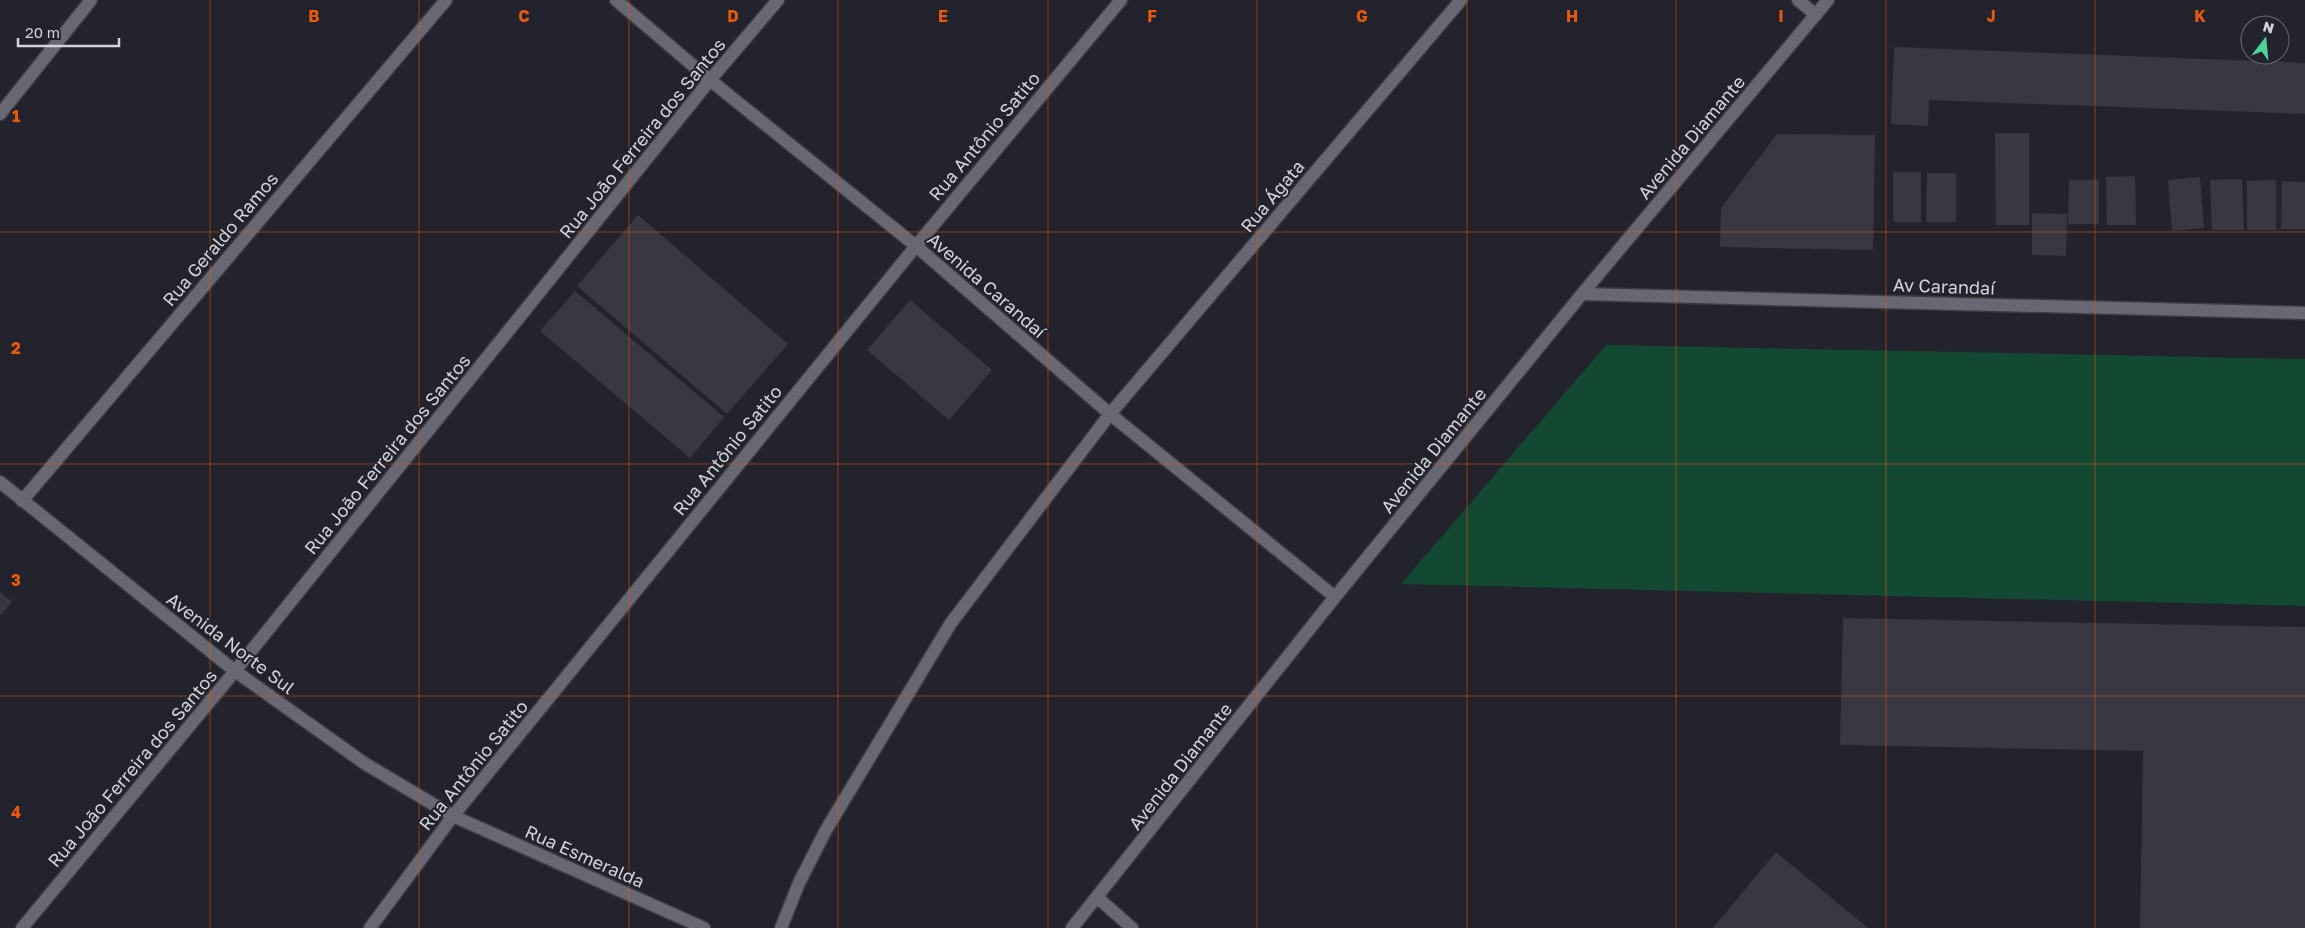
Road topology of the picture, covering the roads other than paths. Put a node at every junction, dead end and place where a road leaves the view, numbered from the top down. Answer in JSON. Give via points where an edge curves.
{"nodes":[{"id":1,"x":92,"y":0,"type":"edge"},
{"id":2,"x":446,"y":0,"type":"edge"},
{"id":3,"x":616,"y":0,"type":"edge"},
{"id":4,"x":778,"y":0,"type":"edge"},
{"id":5,"x":1121,"y":0,"type":"edge"},
{"id":6,"x":1461,"y":0,"type":"edge"},
{"id":7,"x":1798,"y":0,"type":"edge"},
{"id":8,"x":1828,"y":0,"type":"edge"},
{"id":9,"x":1816,"y":15,"type":"junction"},
{"id":10,"x":710,"y":80,"type":"junction"},
{"id":11,"x":0,"y":114,"type":"edge"},
{"id":12,"x":916,"y":246,"type":"junction"},
{"id":13,"x":1582,"y":294,"type":"junction"},
{"id":14,"x":2305,"y":314,"type":"edge"},
{"id":15,"x":1110,"y":414,"type":"junction"},
{"id":16,"x":0,"y":482,"type":"edge"},
{"id":17,"x":22,"y":500,"type":"junction"},
{"id":18,"x":1335,"y":597,"type":"junction"},
{"id":19,"x":235,"y":671,"type":"junction"},
{"id":20,"x":453,"y":816,"type":"junction"},
{"id":21,"x":1098,"y":898,"type":"junction"},
{"id":22,"x":22,"y":928,"type":"edge"},
{"id":23,"x":370,"y":928,"type":"edge"},
{"id":24,"x":704,"y":928,"type":"edge"},
{"id":25,"x":781,"y":928,"type":"edge"},
{"id":26,"x":1072,"y":928,"type":"edge"},
{"id":27,"x":1132,"y":928,"type":"edge"}],
"edges":[{"from":1,"to":11,"type":"street"},
{"from":2,"to":17,"type":"street","name":"Rua Geraldo Ramos"},
{"from":3,"to":10,"type":"street","name":"Avenida Carandaí"},
{"from":4,"to":10,"type":"street","name":"Rua João Ferreira dos Santos"},
{"from":5,"to":12,"type":"street","name":"Rua Antônio Satito"},
{"from":6,"to":15,"type":"street","name":"Rua Ágata"},
{"from":7,"to":9,"type":"street"},
{"from":8,"to":9,"type":"street","name":"Avenida Diamante"},
{"from":9,"to":13,"type":"street","name":"Avenida Diamante"},
{"from":10,"to":12,"type":"street","name":"Avenida Carandaí"},
{"from":10,"to":19,"type":"street","name":"Rua João Ferreira dos Santos"},
{"from":12,"to":15,"type":"street","name":"Avenida Carandaí"},
{"from":12,"to":20,"type":"street","name":"Rua Antônio Satito"},
{"from":13,"to":14,"type":"street","name":"Av Carandaí"},
{"from":13,"to":18,"type":"street","name":"Avenida Diamante"},
{"from":15,"to":18,"type":"street","name":"Avenida Carandaí"},
{"from":15,"to":25,"type":"street","name":"Rua Ágata","via":[[952,623],[826,830]]},
{"from":16,"to":17,"type":"street","name":"Avenida Norte Sul"},
{"from":17,"to":19,"type":"street","name":"Avenida Norte Sul"},
{"from":18,"to":21,"type":"street","name":"Avenida Diamante"},
{"from":19,"to":20,"type":"street","name":"Avenida Norte Sul","via":[[364,763]]},
{"from":19,"to":22,"type":"street","name":"Rua João Ferreira dos Santos"},
{"from":20,"to":23,"type":"street","name":"Rua Antônio Satito"},
{"from":20,"to":24,"type":"street","name":"Rua Esmeralda"},
{"from":21,"to":26,"type":"street","name":"Avenida Diamante"},
{"from":21,"to":27,"type":"street"}]}
